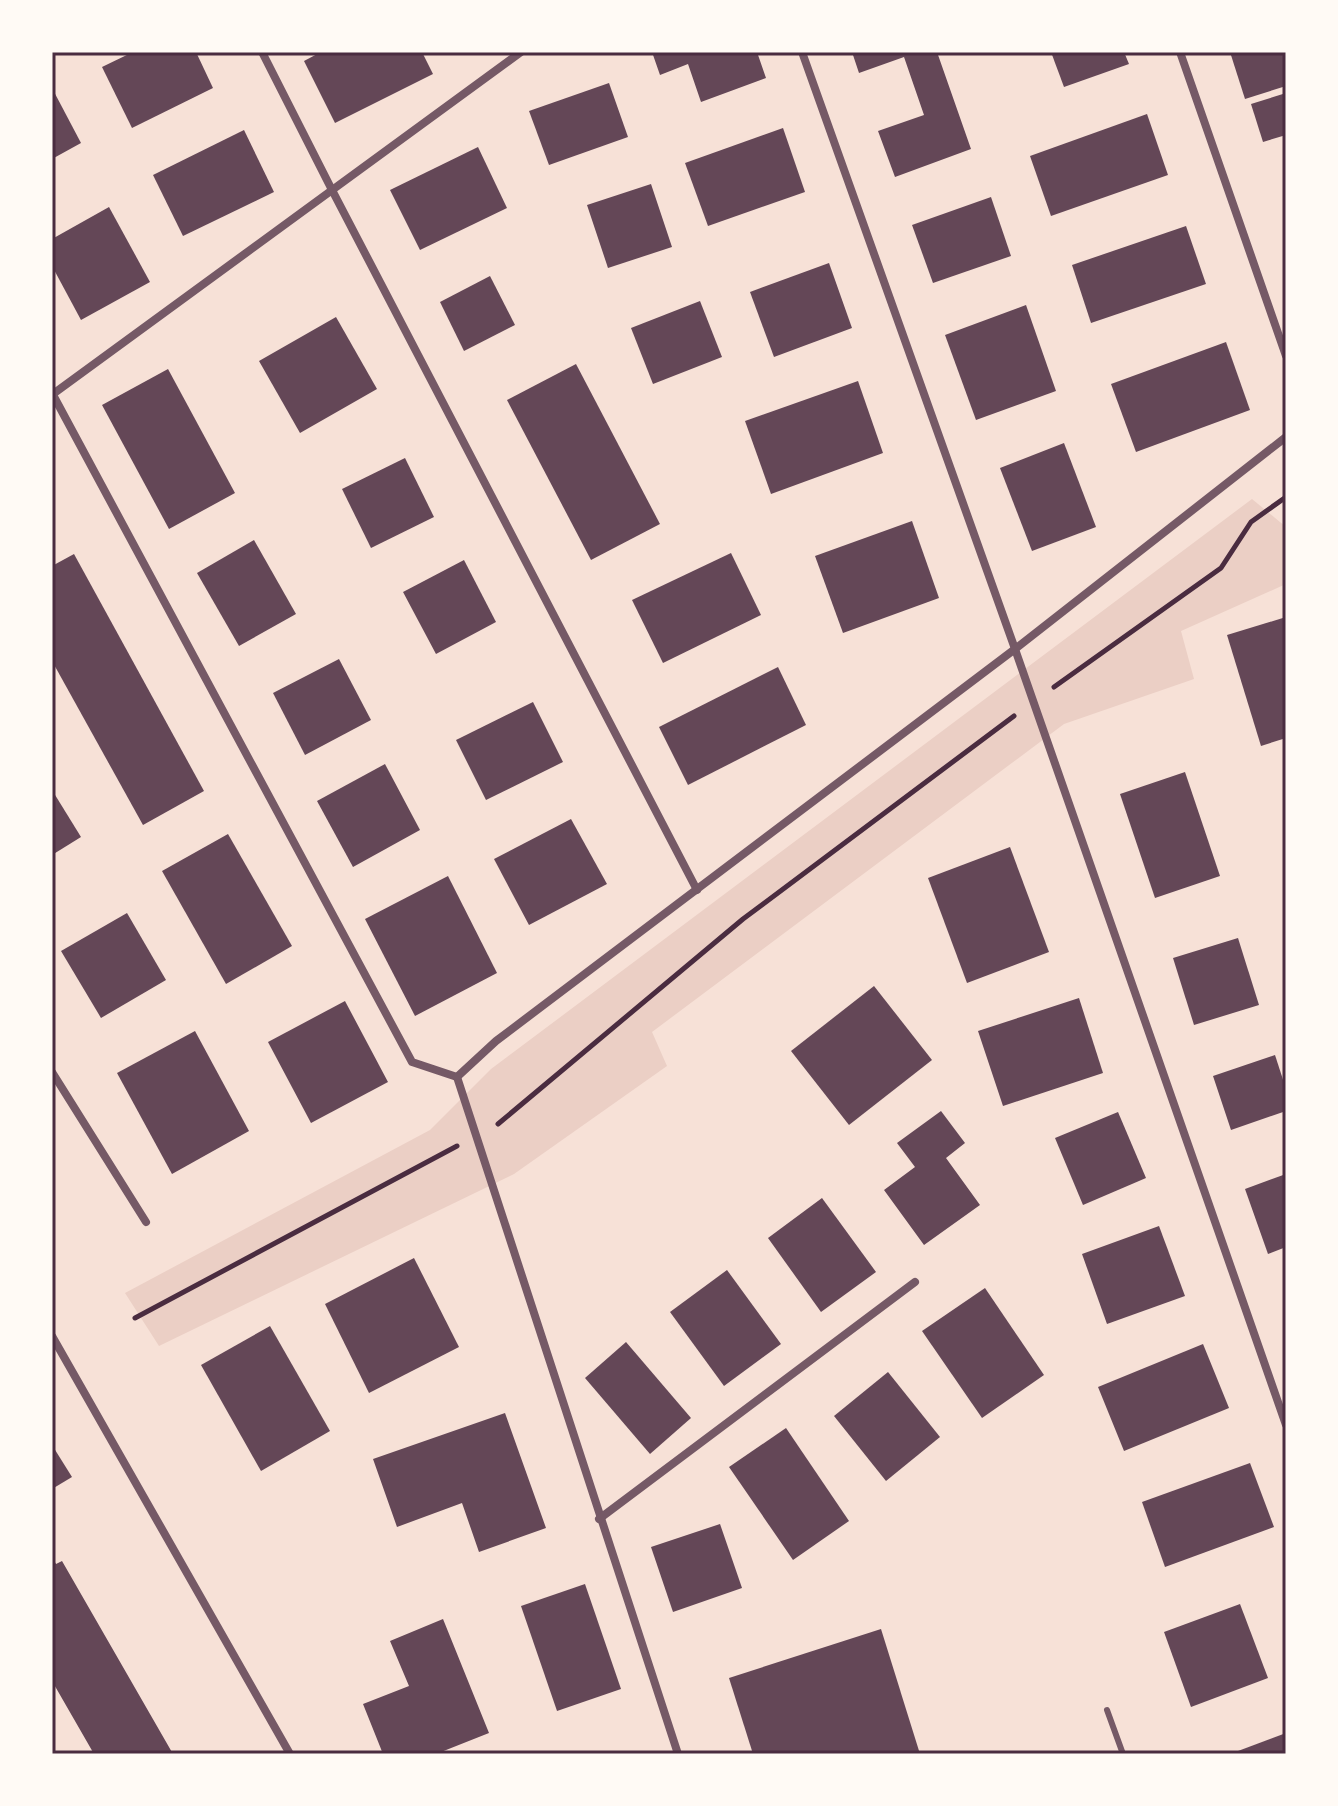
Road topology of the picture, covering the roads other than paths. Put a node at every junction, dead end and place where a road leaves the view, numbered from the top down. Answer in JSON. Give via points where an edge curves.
{"nodes":[{"id":1,"x":262,"y":52,"type":"edge"},
{"id":2,"x":521,"y":52,"type":"edge"},
{"id":3,"x":802,"y":52,"type":"edge"},
{"id":4,"x":1180,"y":52,"type":"edge"},
{"id":5,"x":332,"y":190,"type":"junction"},
{"id":6,"x":1286,"y":356,"type":"edge"},
{"id":7,"x":52,"y":394,"type":"edge"},
{"id":8,"x":1286,"y":437,"type":"edge"},
{"id":9,"x":1015,"y":649,"type":"junction"},
{"id":10,"x":697,"y":890,"type":"junction"},
{"id":11,"x":52,"y":1072,"type":"edge"},
{"id":12,"x":457,"y":1077,"type":"junction"},
{"id":13,"x":146,"y":1222,"type":"dead end"},
{"id":14,"x":915,"y":1282,"type":"dead end"},
{"id":15,"x":52,"y":1336,"type":"edge"},
{"id":16,"x":1286,"y":1425,"type":"edge"},
{"id":17,"x":599,"y":1519,"type":"junction"},
{"id":18,"x":1107,"y":1710,"type":"dead end"},
{"id":19,"x":290,"y":1754,"type":"edge"},
{"id":20,"x":678,"y":1754,"type":"edge"},
{"id":21,"x":1123,"y":1754,"type":"edge"}],
"edges":[{"from":1,"to":5,"type":"street"},
{"from":2,"to":5,"type":"street"},
{"from":3,"to":9,"type":"street"},
{"from":4,"to":6,"type":"street"},
{"from":5,"to":7,"type":"street"},
{"from":5,"to":10,"type":"street"},
{"from":7,"to":12,"type":"street","via":[[412,1062]]},
{"from":8,"to":9,"type":"street"},
{"from":9,"to":10,"type":"street"},
{"from":9,"to":16,"type":"street"},
{"from":10,"to":12,"type":"street","via":[[496,1041]]},
{"from":11,"to":13,"type":"street"},
{"from":12,"to":17,"type":"street"},
{"from":14,"to":17,"type":"street"},
{"from":15,"to":19,"type":"street"},
{"from":17,"to":20,"type":"street"},
{"from":18,"to":21,"type":"lane"}]}
